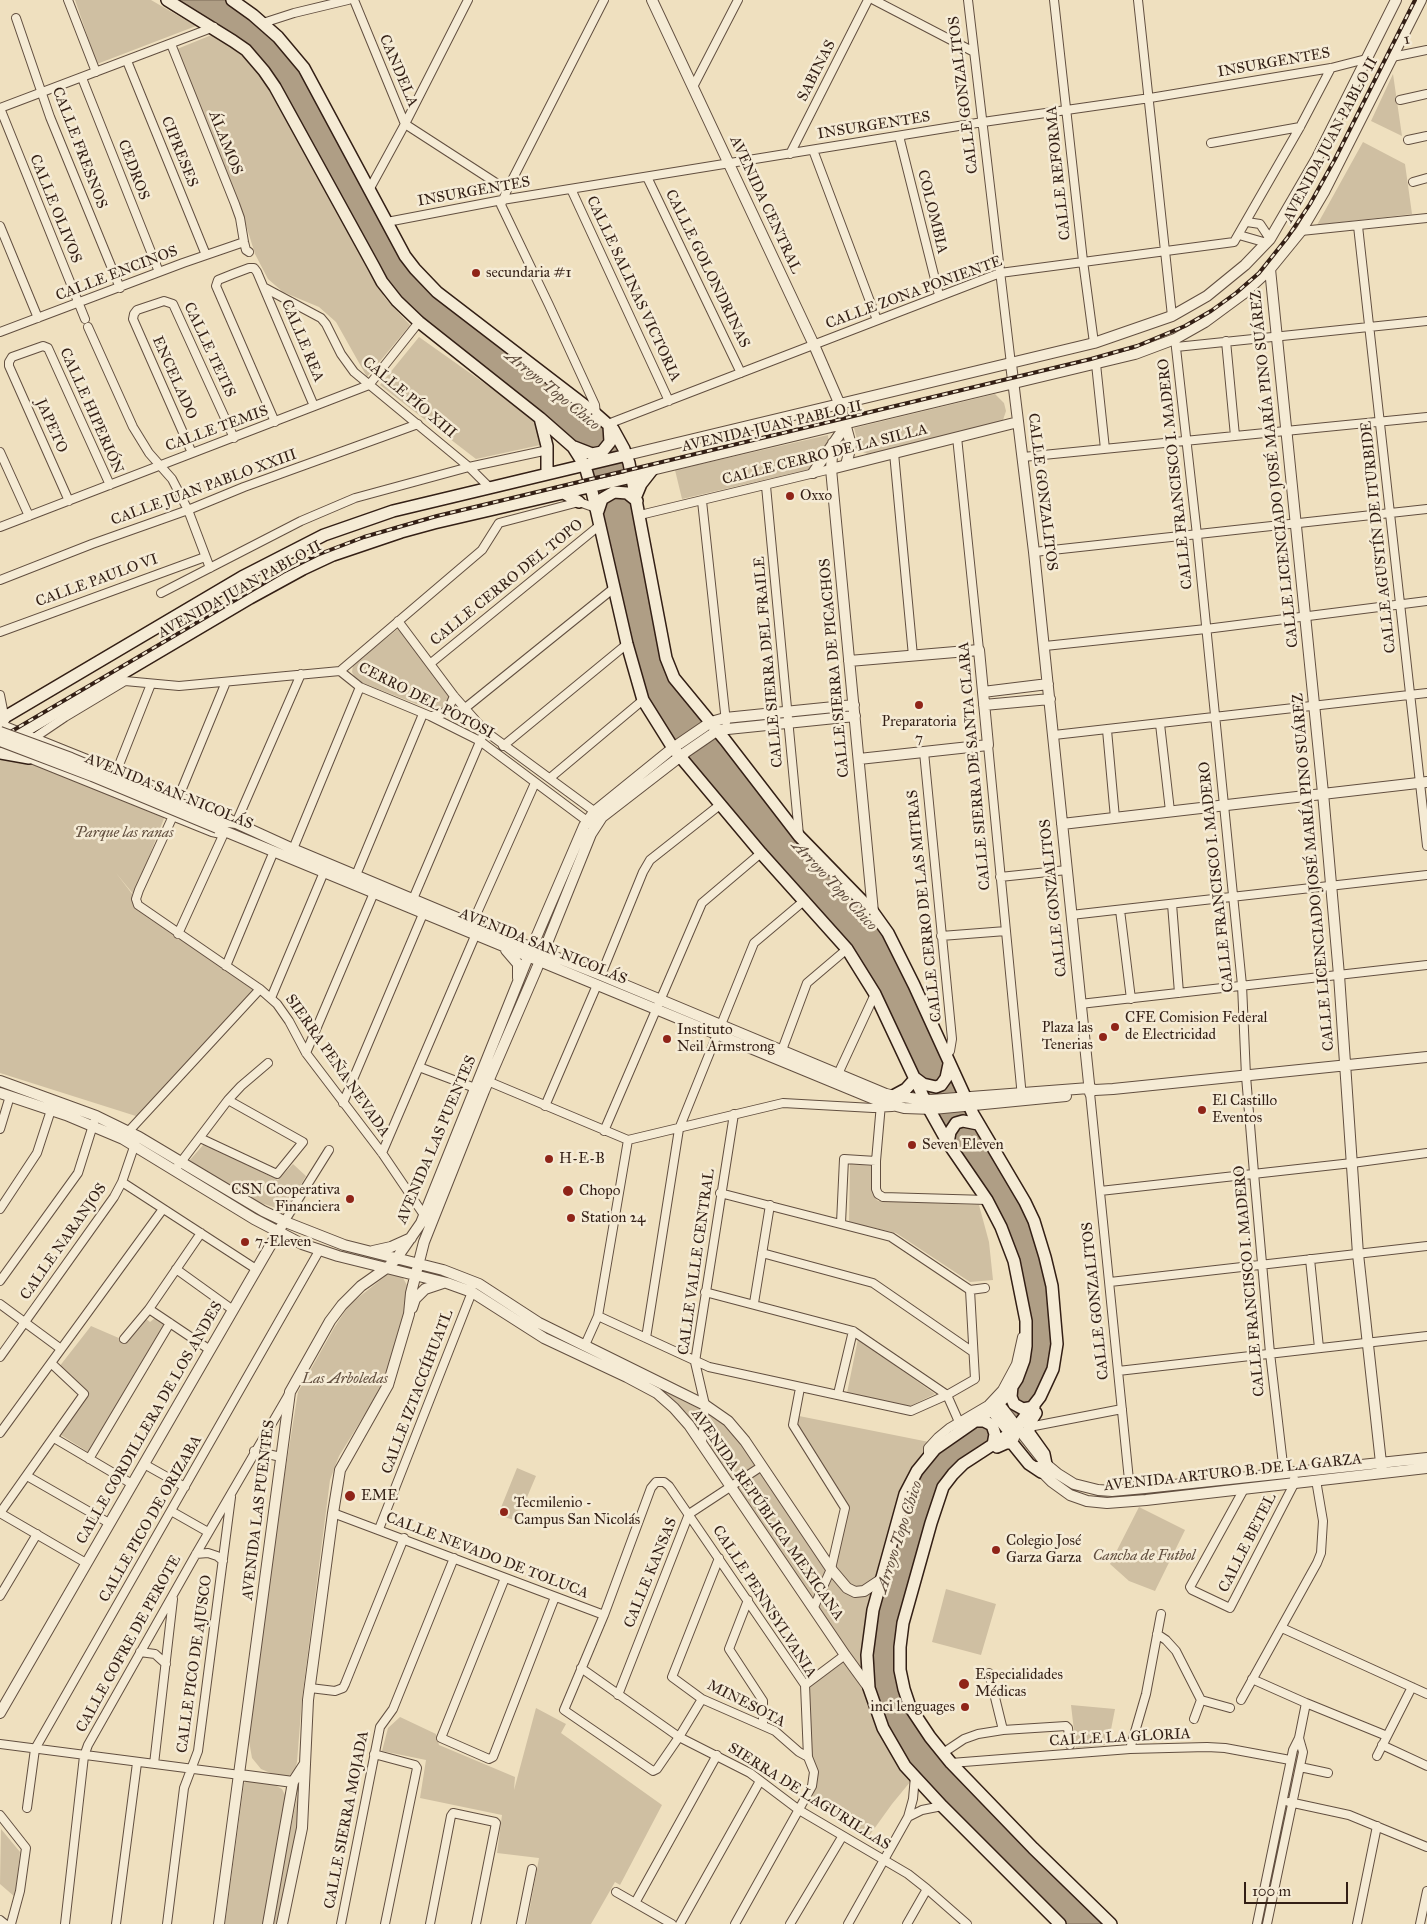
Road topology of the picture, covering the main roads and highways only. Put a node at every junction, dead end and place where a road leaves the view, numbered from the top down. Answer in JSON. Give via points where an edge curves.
{"nodes":[{"id":1,"x":167,"y":0,"type":"edge"},
{"id":2,"x":239,"y":2,"type":"edge"},
{"id":3,"x":540,"y":418,"type":"junction"},
{"id":4,"x":609,"y":428,"type":"junction"},
{"id":5,"x":577,"y":449,"type":"junction"},
{"id":6,"x":625,"y":456,"type":"junction"},
{"id":7,"x":587,"y":465,"type":"junction"},
{"id":8,"x":652,"y":470,"type":"road end"},
{"id":9,"x":547,"y":473,"type":"junction"},
{"id":10,"x":630,"y":478,"type":"junction"},
{"id":11,"x":593,"y":487,"type":"junction"},
{"id":12,"x":564,"y":493,"type":"junction"},
{"id":13,"x":635,"y":498,"type":"junction"},
{"id":14,"x":579,"y":502,"type":"road end"},
{"id":15,"x":597,"y":508,"type":"junction"},
{"id":16,"x":2,"y":724,"type":"edge"},
{"id":17,"x":1,"y":746,"type":"edge"},
{"id":18,"x":25,"y":756,"type":"road end"},
{"id":19,"x":948,"y":1064,"type":"junction"},
{"id":20,"x":917,"y":1079,"type":"junction"},
{"id":21,"x":895,"y":1101,"type":"road end"},
{"id":22,"x":975,"y":1123,"type":"junction"},
{"id":23,"x":948,"y":1140,"type":"junction"},
{"id":24,"x":1057,"y":1344,"type":"junction"},
{"id":25,"x":1012,"y":1386,"type":"junction"},
{"id":26,"x":1034,"y":1407,"type":"junction"},
{"id":27,"x":974,"y":1421,"type":"junction"},
{"id":28,"x":992,"y":1445,"type":"junction"},
{"id":29,"x":946,"y":1483,"type":"junction"},
{"id":30,"x":1060,"y":1924,"type":"edge"},
{"id":31,"x":1111,"y":1924,"type":"edge"}],
"edges":[{"from":1,"to":3,"type":"main road","via":[[246,50],[271,80],[382,282],[397,301],[418,322]]},
{"from":2,"to":4,"type":"main road","via":[[278,37],[304,68],[415,269],[437,292],[596,414]]},
{"from":3,"to":5,"type":"main road"},
{"from":3,"to":9,"type":"main road","via":[[548,450]]},
{"from":4,"to":5,"type":"main road","via":[[610,442],[602,452],[592,454]]},
{"from":4,"to":6,"type":"main road","via":[[618,437]]},
{"from":5,"to":7,"type":"main road"},
{"from":6,"to":7,"type":"main road","name":"AVENIDA JUAN PABLO II"},
{"from":6,"to":10,"type":"main road"},
{"from":7,"to":9,"type":"main road","name":"AVENIDA JUAN PABLO II"},
{"from":7,"to":11,"type":"main road"},
{"from":8,"to":13,"type":"main road"},
{"from":9,"to":16,"type":"main road","name":"AVENIDA JUAN PABLO II","via":[[393,511],[324,535],[242,577]]},
{"from":10,"to":11,"type":"main road","name":"AVENIDA JUAN PABLO II"},
{"from":10,"to":13,"type":"main road"},
{"from":11,"to":12,"type":"main road","name":"AVENIDA JUAN PABLO II"},
{"from":11,"to":15,"type":"main road"},
{"from":12,"to":14,"type":"main road"},
{"from":12,"to":17,"type":"main road","name":"AVENIDA JUAN PABLO II","via":[[401,532],[333,556],[250,598]]},
{"from":13,"to":15,"type":"main road","via":[[614,492],[602,499]]},
{"from":13,"to":19,"type":"main road","via":[[666,658],[674,678],[799,836],[873,912],[888,933]]},
{"from":15,"to":20,"type":"main road","via":[[627,644],[643,700],[720,804],[848,949],[875,994]]},
{"from":17,"to":18,"type":"main road"},
{"from":19,"to":20,"type":"main road","via":[[944,1082],[936,1087],[929,1087]]},
{"from":19,"to":22,"type":"main road","via":[[963,1103]]},
{"from":20,"to":21,"type":"main road"},
{"from":20,"to":23,"type":"main road"},
{"from":22,"to":23,"type":"main road","via":[[956,1123]]},
{"from":22,"to":24,"type":"main road","via":[[1034,1221],[1052,1286]]},
{"from":23,"to":25,"type":"main road","via":[[988,1200],[1014,1261],[1027,1341],[1024,1360]]},
{"from":24,"to":26,"type":"main road","via":[[1053,1369]]},
{"from":24,"to":29,"type":"main road","via":[[1059,1360],[1055,1378],[1029,1427],[1031,1436],[1045,1456],[1040,1464],[1029,1464],[1014,1444],[1006,1443]]},
{"from":25,"to":26,"type":"main road","via":[[1014,1404],[1023,1409]]},
{"from":25,"to":27,"type":"main road","via":[[995,1407]]},
{"from":26,"to":28,"type":"main road","via":[[1013,1430]]},
{"from":27,"to":28,"type":"main road","via":[[992,1424]]},
{"from":27,"to":30,"type":"main road","via":[[931,1454],[905,1494],[873,1610],[868,1640],[869,1688],[894,1749],[905,1766]]},
{"from":28,"to":29,"type":"main road","via":[[963,1464]]},
{"from":29,"to":31,"type":"main road","via":[[903,1622],[900,1670],[907,1699],[918,1721],[951,1762]]}]}
